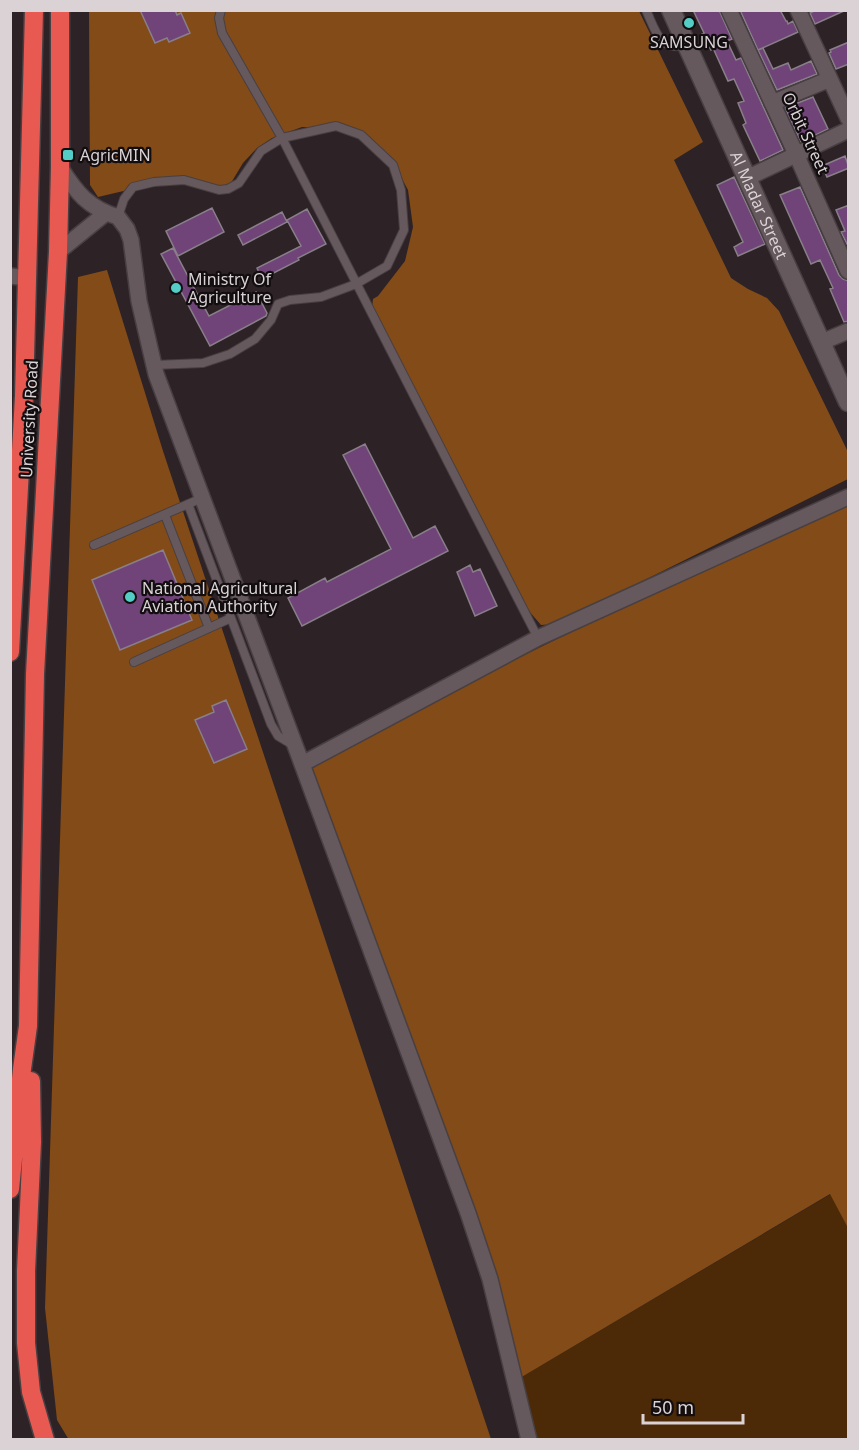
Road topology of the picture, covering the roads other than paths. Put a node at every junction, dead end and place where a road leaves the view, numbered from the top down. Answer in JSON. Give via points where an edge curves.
{"nodes":[{"id":1,"x":34,"y":10,"type":"edge"},
{"id":2,"x":60,"y":10,"type":"edge"},
{"id":3,"x":221,"y":10,"type":"edge"},
{"id":4,"x":646,"y":10,"type":"edge"},
{"id":5,"x":671,"y":10,"type":"edge"},
{"id":6,"x":729,"y":10,"type":"edge"},
{"id":7,"x":798,"y":10,"type":"edge"},
{"id":8,"x":686,"y":44,"type":"junction"},
{"id":9,"x":830,"y":79,"type":"junction"},
{"id":10,"x":772,"y":103,"type":"junction"},
{"id":11,"x":849,"y":118,"type":"edge"},
{"id":12,"x":849,"y":130,"type":"edge"},
{"id":13,"x":282,"y":138,"type":"junction"},
{"id":14,"x":796,"y":154,"type":"junction"},
{"id":15,"x":60,"y":167,"type":"junction"},
{"id":16,"x":747,"y":178,"type":"junction"},
{"id":17,"x":112,"y":215,"type":"junction"},
{"id":18,"x":57,"y":252,"type":"junction"},
{"id":19,"x":849,"y":271,"type":"edge"},
{"id":20,"x":19,"y":277,"type":"edge"},
{"id":21,"x":356,"y":284,"type":"junction"},
{"id":22,"x":849,"y":331,"type":"edge"},
{"id":23,"x":822,"y":342,"type":"junction"},
{"id":24,"x":154,"y":365,"type":"junction"},
{"id":25,"x":17,"y":395,"type":"edge"},
{"id":26,"x":849,"y":402,"type":"edge"},
{"id":27,"x":849,"y":497,"type":"edge"},
{"id":28,"x":195,"y":501,"type":"junction"},
{"id":29,"x":165,"y":515,"type":"junction"},
{"id":30,"x":94,"y":545,"type":"dead end"},
{"id":31,"x":13,"y":580,"type":"edge"},
{"id":32,"x":231,"y":618,"type":"junction"},
{"id":33,"x":209,"y":628,"type":"junction"},
{"id":34,"x":538,"y":638,"type":"junction"},
{"id":35,"x":10,"y":652,"type":"edge"},
{"id":36,"x":134,"y":662,"type":"dead end"},
{"id":37,"x":296,"y":747,"type":"junction"},
{"id":38,"x":302,"y":764,"type":"junction"},
{"id":39,"x":28,"y":1026,"type":"junction"},
{"id":40,"x":16,"y":1069,"type":"edge"},
{"id":41,"x":10,"y":1189,"type":"edge"},
{"id":42,"x":45,"y":1440,"type":"edge"},
{"id":43,"x":529,"y":1440,"type":"edge"}],
"edges":[{"from":1,"to":20,"type":"highway","name":"University Road"},
{"from":2,"to":15,"type":"highway","name":"University Road"},
{"from":3,"to":13,"type":"lane","via":[[222,33]]},
{"from":4,"to":8,"type":"lane","via":[[662,42],[678,47]]},
{"from":5,"to":8,"type":"street","name":"Al Madar Street"},
{"from":6,"to":10,"type":"street","name":"Orbit Street"},
{"from":7,"to":9,"type":"street"},
{"from":8,"to":16,"type":"street","name":"Al Madar Street"},
{"from":9,"to":10,"type":"street"},
{"from":9,"to":11,"type":"street"},
{"from":10,"to":14,"type":"street","name":"Orbit Street"},
{"from":12,"to":14,"type":"street"},
{"from":13,"to":17,"type":"lane","via":[[261,152],[239,183],[228,189],[184,180],[154,182],[134,187]]},
{"from":13,"to":21,"type":"lane"},
{"from":13,"to":21,"type":"lane","via":[[336,126],[361,135],[393,165],[401,190],[404,230],[387,266]]},
{"from":14,"to":16,"type":"street"},
{"from":14,"to":19,"type":"street","name":"Orbit Street"},
{"from":15,"to":17,"type":"street","via":[[76,191]]},
{"from":15,"to":18,"type":"highway","name":"University Road"},
{"from":16,"to":23,"type":"street","name":"Al Madar Street"},
{"from":17,"to":18,"type":"street"},
{"from":17,"to":24,"type":"street","via":[[127,229],[131,240],[139,301]]},
{"from":18,"to":39,"type":"highway","name":"University Road","via":[[35,674]]},
{"from":20,"to":25,"type":"highway","name":"University Road"},
{"from":21,"to":24,"type":"lane","via":[[321,297],[278,304],[255,339],[230,354],[203,363]]},
{"from":21,"to":34,"type":"lane"},
{"from":22,"to":23,"type":"street"},
{"from":23,"to":26,"type":"street","name":"Al Madar Street"},
{"from":24,"to":28,"type":"street"},
{"from":25,"to":31,"type":"highway","name":"University Road"},
{"from":27,"to":34,"type":"street"},
{"from":28,"to":29,"type":"lane"},
{"from":28,"to":32,"type":"lane"},
{"from":28,"to":37,"type":"street"},
{"from":29,"to":30,"type":"lane"},
{"from":29,"to":33,"type":"lane"},
{"from":31,"to":35,"type":"highway","name":"University Road"},
{"from":32,"to":33,"type":"lane"},
{"from":32,"to":37,"type":"lane","via":[[271,724],[278,736]]},
{"from":33,"to":36,"type":"lane"},
{"from":34,"to":38,"type":"street"},
{"from":37,"to":38,"type":"street"},
{"from":38,"to":43,"type":"street","via":[[468,1213],[490,1279]]},
{"from":39,"to":40,"type":"highway","name":"University Road"},
{"from":39,"to":42,"type":"highway","via":[[32,1142],[27,1343],[31,1392]]},
{"from":40,"to":41,"type":"highway","name":"University Road"}]}
